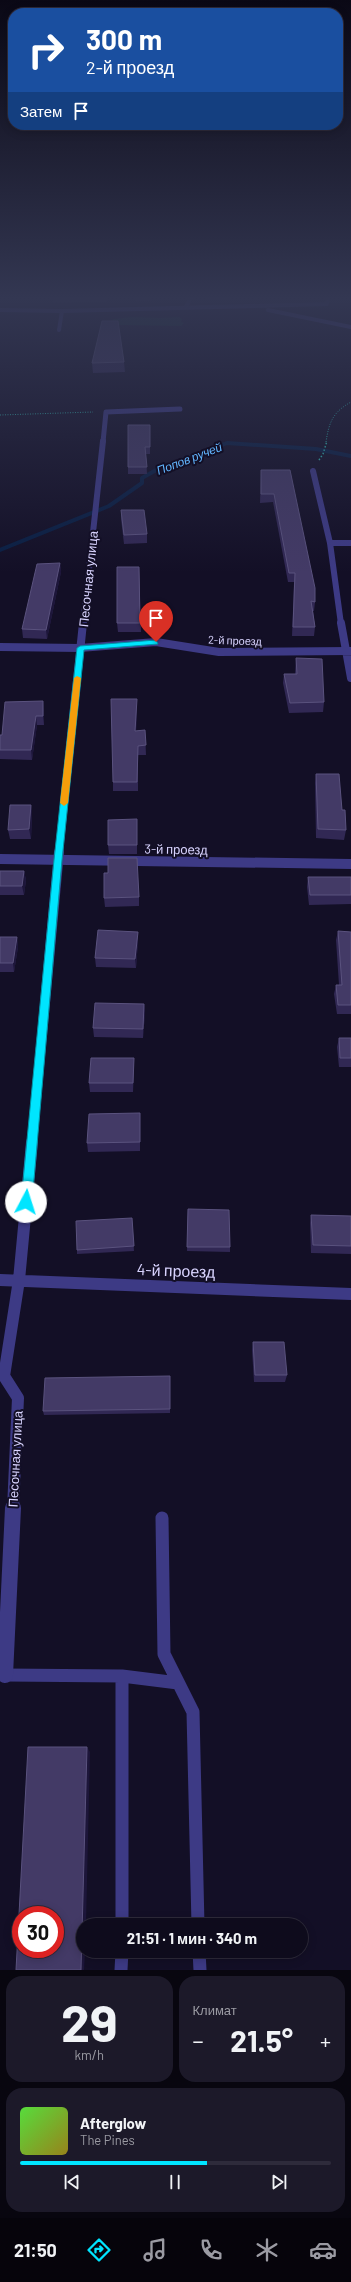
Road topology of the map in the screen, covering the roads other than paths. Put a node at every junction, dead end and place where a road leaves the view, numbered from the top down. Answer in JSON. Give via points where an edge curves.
{"nodes":[{"id":1,"x":180,"y":409,"type":"dead end"},
{"id":2,"x":313,"y":471,"type":"dead end"},
{"id":3,"x":330,"y":543,"type":"junction"},
{"id":4,"x":351,"y":543,"type":"edge"},
{"id":5,"x":0,"y":647,"type":"edge"},
{"id":6,"x":80,"y":648,"type":"junction"},
{"id":7,"x":348,"y":651,"type":"edge"},
{"id":8,"x":351,"y":678,"type":"edge"},
{"id":9,"x":0,"y":859,"type":"edge"},
{"id":10,"x":58,"y":860,"type":"junction"},
{"id":11,"x":351,"y":864,"type":"edge"},
{"id":12,"x":0,"y":1280,"type":"edge"},
{"id":13,"x":19,"y":1280,"type":"junction"},
{"id":14,"x":351,"y":1294,"type":"edge"},
{"id":15,"x":2,"y":1376,"type":"edge"},
{"id":16,"x":162,"y":1518,"type":"dead end"},
{"id":17,"x":5,"y":1675,"type":"joint"},
{"id":18,"x":122,"y":1676,"type":"junction"},
{"id":19,"x":178,"y":1683,"type":"junction"},
{"id":20,"x":122,"y":1918,"type":"edge"},
{"id":21,"x":198,"y":1918,"type":"edge"},
{"id":22,"x":122,"y":1958,"type":"edge"},
{"id":23,"x":199,"y":1958,"type":"edge"},
{"id":24,"x":122,"y":1970,"type":"edge"},
{"id":25,"x":200,"y":1970,"type":"edge"}],
"edges":[{"from":1,"to":6,"type":"street","name":"Песочная улица","via":[[106,412]]},
{"from":2,"to":3,"type":"street"},
{"from":3,"to":4,"type":"street"},
{"from":3,"to":7,"type":"street"},
{"from":5,"to":6,"type":"street","name":"2-й проезд"},
{"from":6,"to":7,"type":"street","name":"2-й проезд","via":[[156,642],[220,652]]},
{"from":6,"to":10,"type":"street","name":"Песочная улица"},
{"from":7,"to":8,"type":"street"},
{"from":9,"to":10,"type":"street","name":"3-й проезд"},
{"from":10,"to":11,"type":"street","name":"3-й проезд"},
{"from":10,"to":13,"type":"street","name":"Песочная улица"},
{"from":12,"to":13,"type":"street","name":"4-й проезд"},
{"from":13,"to":14,"type":"street","name":"4-й проезд"},
{"from":13,"to":15,"type":"street","name":"Песочная улица"},
{"from":15,"to":17,"type":"street","name":"Песочная улица","via":[[18,1398]]},
{"from":16,"to":19,"type":"lane","via":[[164,1654]]},
{"from":17,"to":18,"type":"lane"},
{"from":18,"to":19,"type":"lane"},
{"from":18,"to":20,"type":"lane"},
{"from":19,"to":21,"type":"lane","via":[[192,1712]]},
{"from":22,"to":24,"type":"lane"},
{"from":23,"to":25,"type":"lane"}]}
